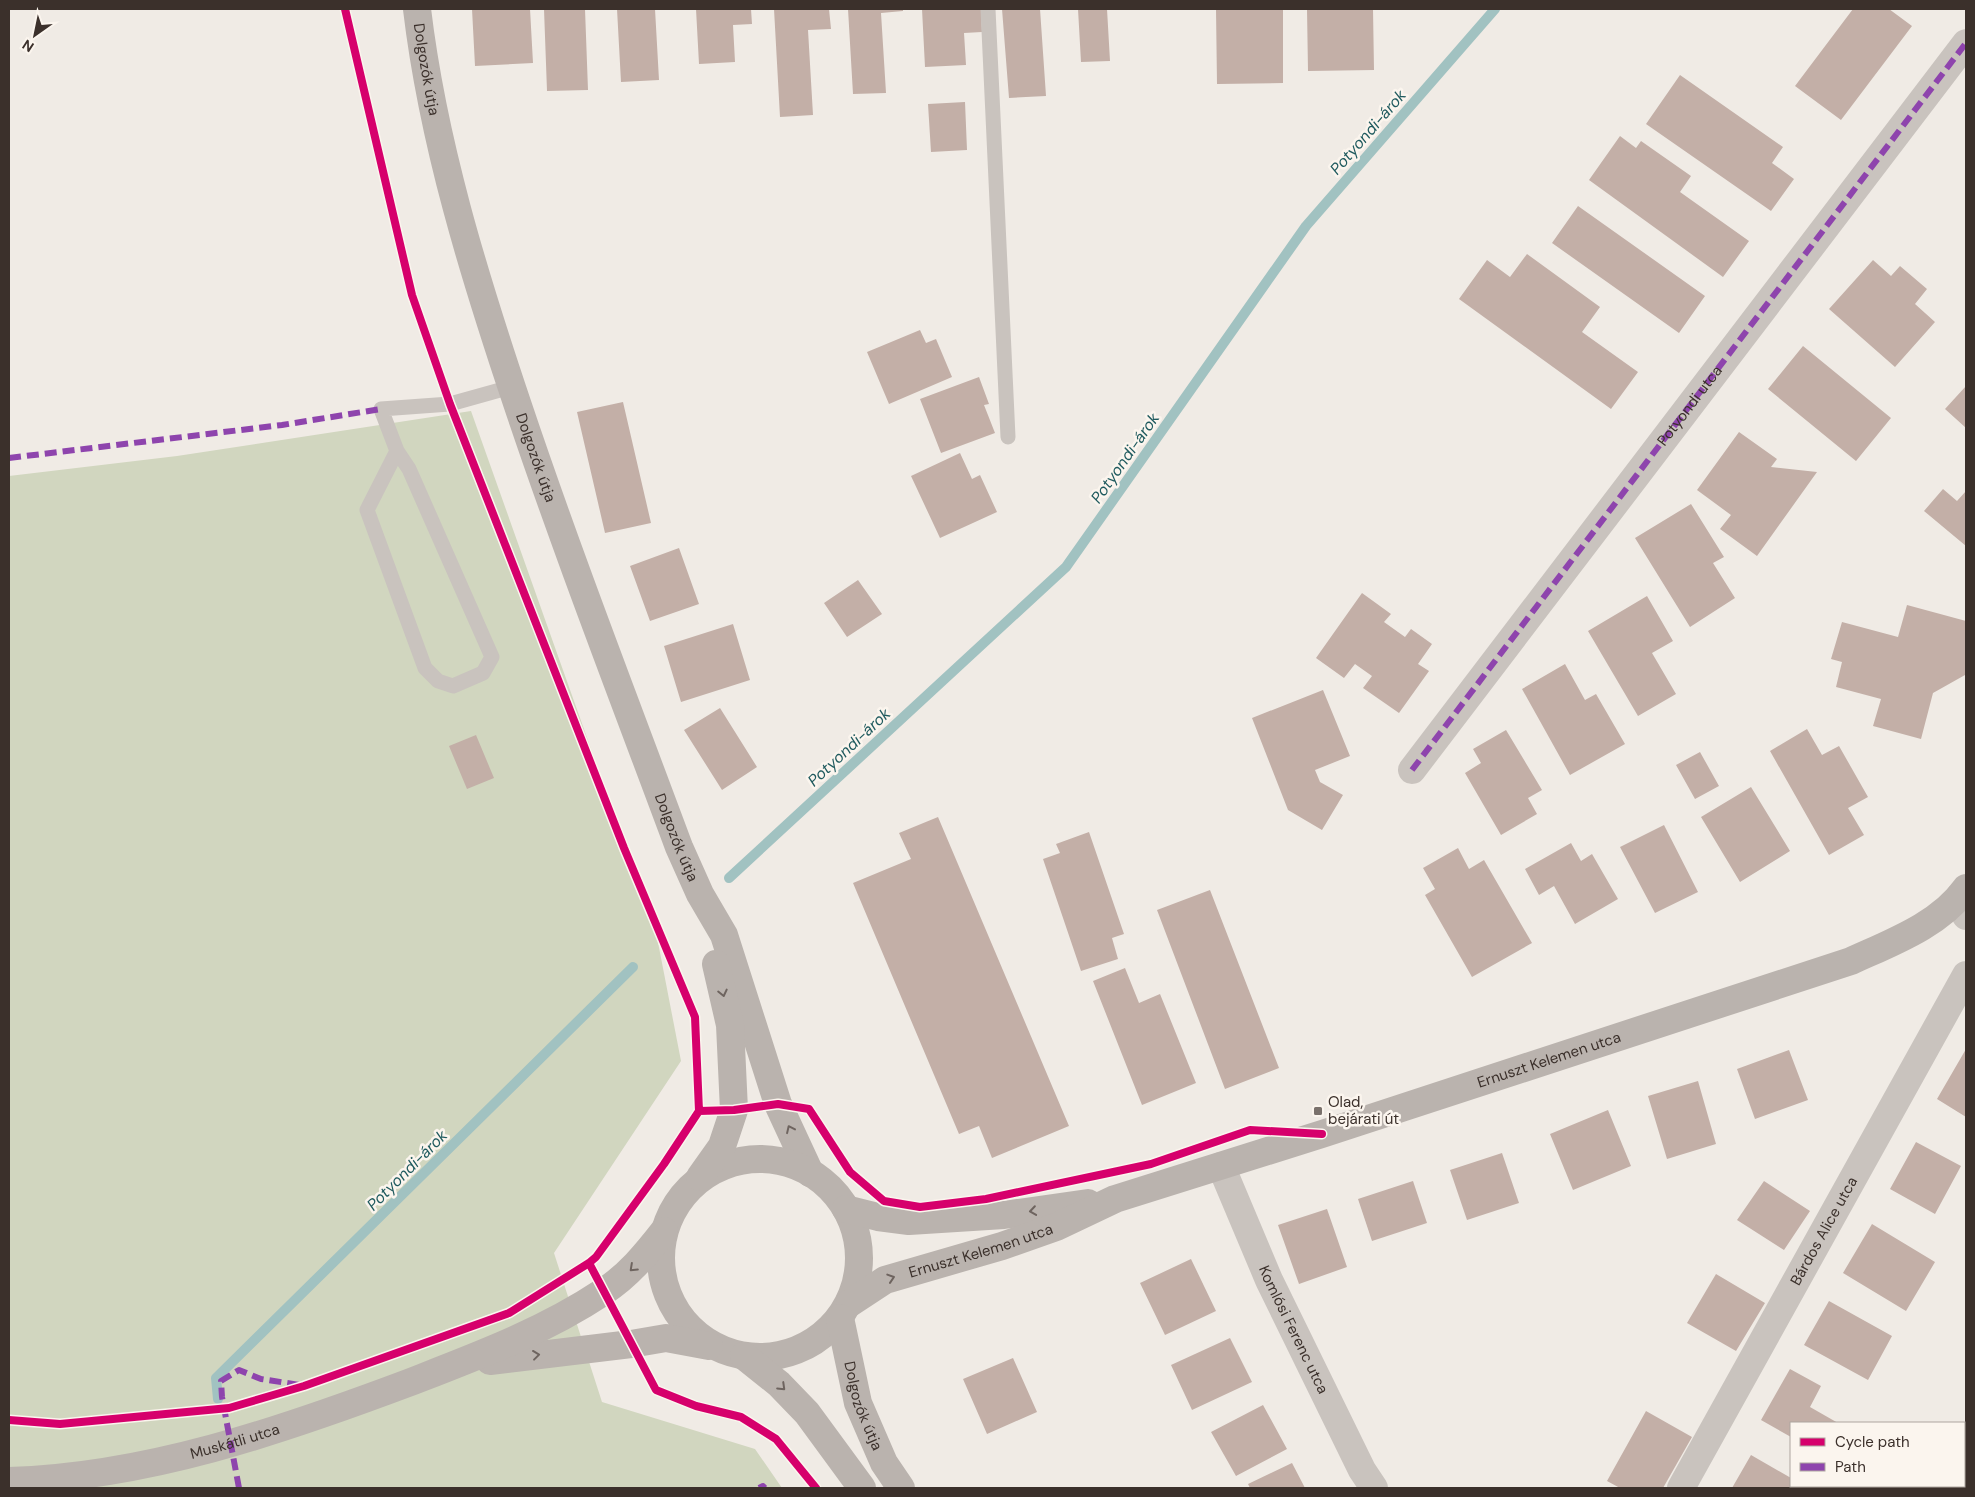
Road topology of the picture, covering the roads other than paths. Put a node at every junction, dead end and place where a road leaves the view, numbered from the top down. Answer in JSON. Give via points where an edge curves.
{"nodes":[{"id":1,"x":418,"y":9,"type":"edge"},
{"id":2,"x":988,"y":9,"type":"edge"},
{"id":3,"x":1966,"y":43,"type":"edge"},
{"id":4,"x":512,"y":387,"type":"junction"},
{"id":5,"x":1008,"y":437,"type":"dead end"},
{"id":6,"x":397,"y":450,"type":"junction"},
{"id":7,"x":1412,"y":770,"type":"dead end"},
{"id":8,"x":700,"y":894,"type":"junction"},
{"id":9,"x":1964,"y":900,"type":"edge"},
{"id":10,"x":1966,"y":975,"type":"edge"},
{"id":11,"x":1220,"y":1166,"type":"junction"},
{"id":12,"x":810,"y":1173,"type":"junction"},
{"id":13,"x":696,"y":1183,"type":"junction"},
{"id":14,"x":1116,"y":1199,"type":"junction"},
{"id":15,"x":846,"y":1209,"type":"junction"},
{"id":16,"x":664,"y":1231,"type":"junction"},
{"id":17,"x":845,"y":1311,"type":"junction"},
{"id":18,"x":714,"y":1346,"type":"junction"},
{"id":19,"x":744,"y":1356,"type":"junction"},
{"id":20,"x":453,"y":1365,"type":"junction"},
{"id":21,"x":9,"y":1481,"type":"edge"},
{"id":22,"x":862,"y":1488,"type":"edge"},
{"id":23,"x":901,"y":1488,"type":"edge"},
{"id":24,"x":1374,"y":1488,"type":"edge"},
{"id":25,"x":1681,"y":1488,"type":"edge"}],
"edges":[{"from":1,"to":4,"type":"main road","name":"Dolgozók útja","via":[[423,56],[460,225]]},
{"from":2,"to":5,"type":"lane"},
{"from":3,"to":7,"type":"street","name":"Potyondi utca"},
{"from":4,"to":6,"type":"lane","via":[[450,404],[381,409]]},
{"from":4,"to":8,"type":"main road","name":"Dolgozók útja","via":[[549,499]]},
{"from":6,"to":6,"type":"lane","via":[[367,510],[426,668],[438,681],[453,686],[482,673],[492,657],[409,469]]},
{"from":12,"to":8,"type":"main road","name":"Dolgozók útja","one_way":true,"via":[[778,1104],[724,935]]},
{"from":8,"to":13,"type":"main road","name":"Dolgozók útja","one_way":true,"via":[[730,1025],[734,1110],[722,1146]]},
{"from":9,"to":11,"type":"main road","name":"Ernuszt Kelemen utca","via":[[1900,938],[1851,961]]},
{"from":10,"to":25,"type":"street","name":"Bárdos Alice utca"},
{"from":11,"to":14,"type":"main road","name":"Ernuszt Kelemen utca"},
{"from":11,"to":24,"type":"street","name":"Komlósi Ferenc utca","via":[[1269,1280],[1362,1470]]},
{"from":12,"to":13,"type":"main road","via":[[778,1160],[743,1160],[726,1165]]},
{"from":12,"to":15,"type":"main road","via":[[831,1188]]},
{"from":13,"to":16,"type":"main road","via":[[682,1197]]},
{"from":14,"to":15,"type":"main road","name":"Ernuszt Kelemen utca","one_way":true,"via":[[1004,1215],[909,1221]]},
{"from":17,"to":14,"type":"main road","name":"Ernuszt Kelemen utca","one_way":true,"via":[[885,1280],[1002,1246],[1056,1227]]},
{"from":15,"to":17,"type":"main road","via":[[855,1226],[860,1265]]},
{"from":16,"to":18,"type":"main road","via":[[661,1264],[669,1298],[687,1326]]},
{"from":16,"to":20,"type":"main road","name":"Muskátli utca","one_way":true,"via":[[635,1267],[604,1292],[535,1332]]},
{"from":17,"to":19,"type":"main road","name":"Ernuszt Kelemen utca","via":[[814,1343],[798,1351],[762,1358]]},
{"from":17,"to":23,"type":"main road","name":"Dolgozók útja","via":[[858,1403],[884,1463]]},
{"from":18,"to":19,"type":"main road"},
{"from":20,"to":18,"type":"main road","name":"Muskátli utca","one_way":true,"via":[[666,1338]]},
{"from":19,"to":22,"type":"main road","one_way":true,"via":[[779,1384],[807,1413]]},
{"from":20,"to":21,"type":"main road","name":"Muskátli utca","via":[[336,1410],[208,1450],[118,1470]]}]}
